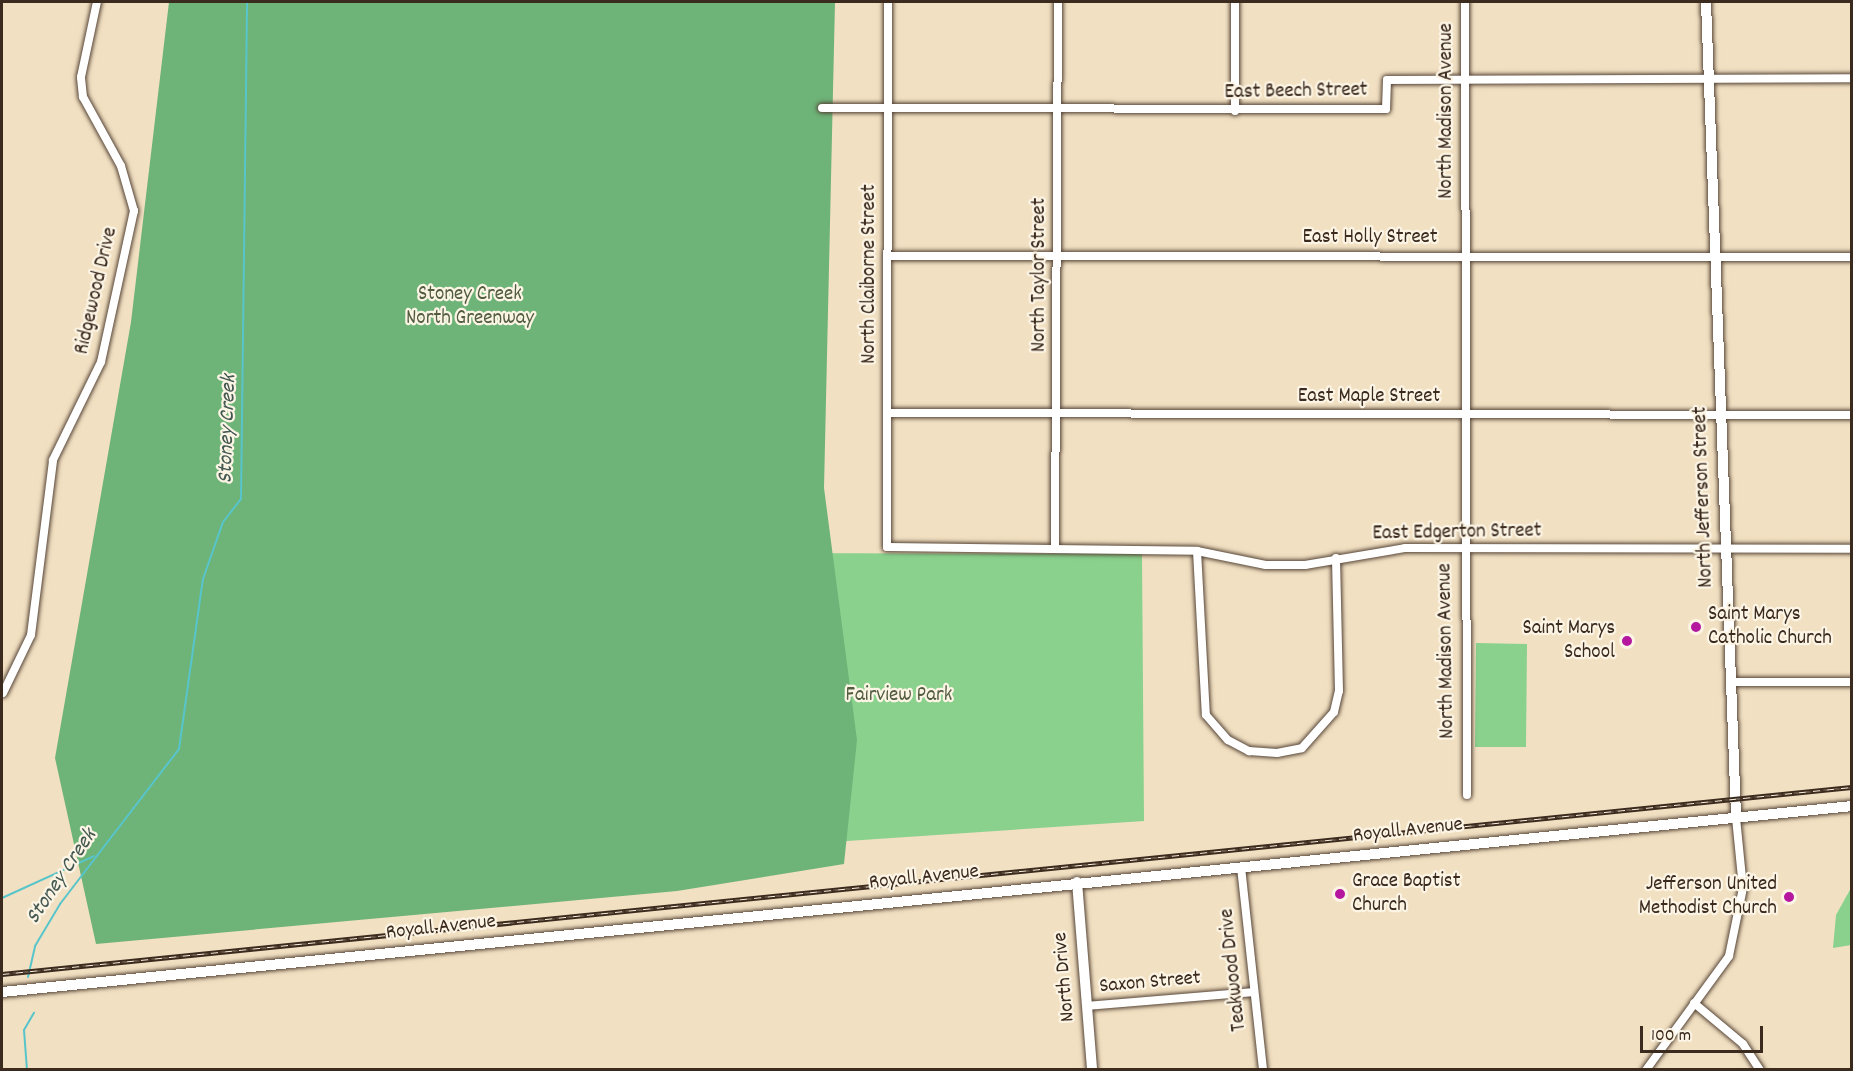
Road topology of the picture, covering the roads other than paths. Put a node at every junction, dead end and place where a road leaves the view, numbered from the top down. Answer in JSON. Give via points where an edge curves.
{"nodes":[{"id":1,"x":97,"y":2,"type":"edge"},
{"id":2,"x":888,"y":2,"type":"edge"},
{"id":3,"x":1058,"y":2,"type":"edge"},
{"id":4,"x":1235,"y":2,"type":"edge"},
{"id":5,"x":1465,"y":2,"type":"edge"},
{"id":6,"x":1706,"y":2,"type":"edge"},
{"id":7,"x":1464,"y":76,"type":"junction"},
{"id":8,"x":1711,"y":76,"type":"junction"},
{"id":9,"x":1851,"y":78,"type":"edge"},
{"id":10,"x":822,"y":108,"type":"dead end"},
{"id":11,"x":889,"y":110,"type":"junction"},
{"id":12,"x":1057,"y":111,"type":"junction"},
{"id":13,"x":1235,"y":111,"type":"junction"},
{"id":14,"x":1715,"y":254,"type":"junction"},
{"id":15,"x":888,"y":256,"type":"junction"},
{"id":16,"x":1467,"y":256,"type":"junction"},
{"id":17,"x":1059,"y":257,"type":"junction"},
{"id":18,"x":1851,"y":257,"type":"edge"},
{"id":19,"x":887,"y":413,"type":"junction"},
{"id":20,"x":1058,"y":414,"type":"junction"},
{"id":21,"x":1720,"y":414,"type":"junction"},
{"id":22,"x":1465,"y":415,"type":"junction"},
{"id":23,"x":1851,"y":415,"type":"edge"},
{"id":24,"x":886,"y":547,"type":"joint"},
{"id":25,"x":1055,"y":548,"type":"junction"},
{"id":26,"x":1464,"y":549,"type":"junction"},
{"id":27,"x":1725,"y":549,"type":"junction"},
{"id":28,"x":1851,"y":549,"type":"edge"},
{"id":29,"x":1197,"y":551,"type":"junction"},
{"id":30,"x":1336,"y":558,"type":"junction"},
{"id":31,"x":1730,"y":682,"type":"junction"},
{"id":32,"x":1851,"y":682,"type":"edge"},
{"id":33,"x":3,"y":693,"type":"dead end"},
{"id":34,"x":1467,"y":795,"type":"dead end"},
{"id":35,"x":1851,"y":806,"type":"edge"},
{"id":36,"x":1736,"y":818,"type":"junction"},
{"id":37,"x":1241,"y":867,"type":"junction"},
{"id":38,"x":1077,"y":882,"type":"junction"},
{"id":39,"x":2,"y":992,"type":"edge"},
{"id":40,"x":1253,"y":992,"type":"junction"},
{"id":41,"x":1694,"y":1004,"type":"junction"},
{"id":42,"x":1087,"y":1006,"type":"junction"},
{"id":43,"x":1092,"y":1070,"type":"edge"},
{"id":44,"x":1263,"y":1070,"type":"edge"},
{"id":45,"x":1646,"y":1070,"type":"edge"},
{"id":46,"x":1760,"y":1070,"type":"edge"}],
"edges":[{"from":1,"to":33,"type":"street","name":"Ridgewood Drive","via":[[81,77],[83,97],[121,166],[134,211],[101,362],[53,460],[31,635]]},
{"from":2,"to":11,"type":"street","name":"North Claiborne Street"},
{"from":3,"to":12,"type":"street","name":"North Taylor Street"},
{"from":4,"to":13,"type":"street"},
{"from":5,"to":7,"type":"street","name":"North Madison Avenue"},
{"from":6,"to":8,"type":"street","name":"North Jefferson Street"},
{"from":7,"to":8,"type":"street","name":"East Beech Street"},
{"from":7,"to":13,"type":"street","name":"East Beech Street","via":[[1387,80],[1386,109]]},
{"from":7,"to":16,"type":"street","name":"North Madison Avenue"},
{"from":8,"to":9,"type":"street","name":"East Beech Street"},
{"from":8,"to":14,"type":"street","name":"North Jefferson Street"},
{"from":10,"to":11,"type":"street","name":"East Beech Street"},
{"from":11,"to":12,"type":"street","name":"East Beech Street"},
{"from":11,"to":15,"type":"street","name":"North Claiborne Street"},
{"from":12,"to":13,"type":"street","name":"East Beech Street"},
{"from":12,"to":17,"type":"street","name":"North Taylor Street"},
{"from":14,"to":16,"type":"street","name":"East Holly Street"},
{"from":14,"to":18,"type":"street","name":"East Holly Street"},
{"from":14,"to":21,"type":"street","name":"North Jefferson Street"},
{"from":15,"to":17,"type":"street","name":"East Holly Street"},
{"from":15,"to":19,"type":"street","name":"North Claiborne Street"},
{"from":16,"to":17,"type":"street","name":"East Holly Street"},
{"from":16,"to":22,"type":"street","name":"North Madison Avenue"},
{"from":17,"to":20,"type":"street","name":"North Taylor Street"},
{"from":19,"to":20,"type":"street","name":"East Maple Street"},
{"from":19,"to":24,"type":"street","name":"North Claiborne Street"},
{"from":20,"to":22,"type":"street","name":"East Maple Street"},
{"from":20,"to":25,"type":"street","name":"North Taylor Street"},
{"from":21,"to":22,"type":"street","name":"East Maple Street"},
{"from":21,"to":23,"type":"street","name":"East Maple Street"},
{"from":21,"to":27,"type":"street","name":"North Jefferson Street"},
{"from":22,"to":26,"type":"street","name":"North Madison Avenue"},
{"from":24,"to":25,"type":"street","name":"East Edgerton Street"},
{"from":25,"to":29,"type":"street","name":"East Edgerton Street"},
{"from":26,"to":27,"type":"street","name":"East Edgerton Street"},
{"from":26,"to":30,"type":"street","name":"East Edgerton Street","via":[[1405,548]]},
{"from":26,"to":34,"type":"street","name":"North Madison Avenue"},
{"from":27,"to":28,"type":"street","name":"East Edgerton Street"},
{"from":27,"to":31,"type":"street","name":"North Jefferson Street"},
{"from":29,"to":30,"type":"street","name":"East Edgerton Street","via":[[1266,565],[1305,565]]},
{"from":29,"to":30,"type":"street","via":[[1206,715],[1228,740],[1249,751],[1277,753],[1302,748],[1334,712],[1339,691]]},
{"from":31,"to":32,"type":"street"},
{"from":31,"to":36,"type":"street","name":"North Jefferson Street"},
{"from":35,"to":36,"type":"street","name":"Royall Avenue"},
{"from":36,"to":37,"type":"street","name":"Royall Avenue"},
{"from":36,"to":41,"type":"street","name":"North Jefferson Street","via":[[1741,912],[1729,956]]},
{"from":37,"to":38,"type":"street","name":"Royall Avenue"},
{"from":37,"to":40,"type":"street","name":"Teakwood Drive"},
{"from":38,"to":39,"type":"street","name":"Royall Avenue"},
{"from":38,"to":42,"type":"street","name":"North Drive"},
{"from":40,"to":42,"type":"street","name":"Saxon Street"},
{"from":40,"to":44,"type":"street","name":"Teakwood Drive"},
{"from":41,"to":45,"type":"street","name":"North Jefferson Street"},
{"from":41,"to":46,"type":"street","via":[[1743,1044]]},
{"from":42,"to":43,"type":"street","name":"North Drive"}]}
